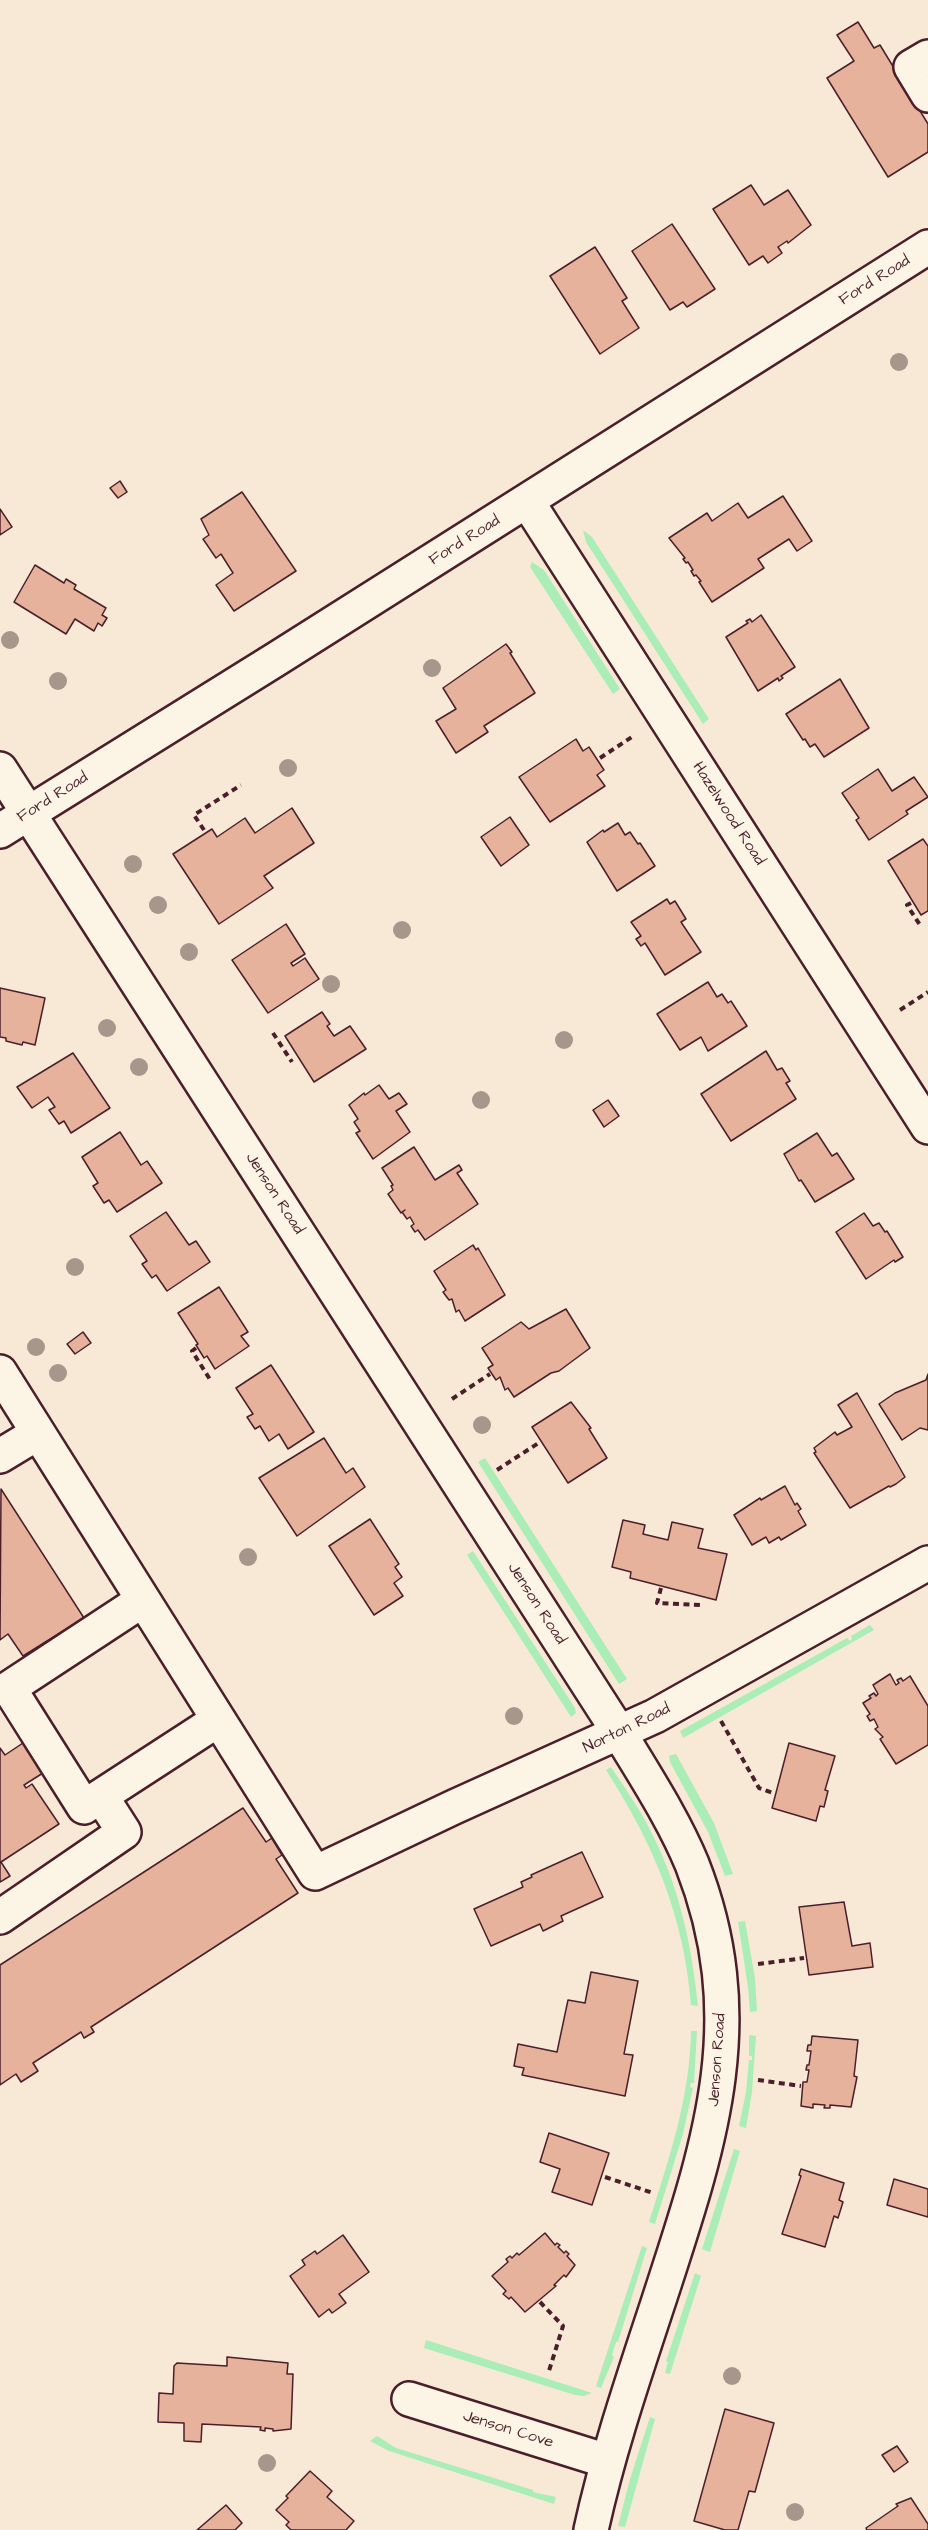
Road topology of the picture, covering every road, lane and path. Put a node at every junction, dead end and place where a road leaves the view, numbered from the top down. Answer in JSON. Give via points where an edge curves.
{"nodes":[{"id":1,"x":928,"y":57,"type":"edge"},
{"id":2,"x":928,"y":95,"type":"edge"},
{"id":3,"x":928,"y":247,"type":"edge"},
{"id":4,"x":527,"y":501,"type":"junction"},
{"id":5,"x":635,"y":735,"type":"dead end"},
{"id":6,"x":600,"y":758,"type":"dead end"},
{"id":7,"x":0,"y":769,"type":"edge"},
{"id":8,"x":241,"y":785,"type":"dead end"},
{"id":9,"x":30,"y":813,"type":"junction"},
{"id":10,"x":204,"y":830,"type":"dead end"},
{"id":11,"x":0,"y":831,"type":"edge"},
{"id":12,"x":910,"y":903,"type":"dead end"},
{"id":13,"x":920,"y":925,"type":"dead end"},
{"id":14,"x":928,"y":992,"type":"edge"},
{"id":15,"x":900,"y":1010,"type":"dead end"},
{"id":16,"x":273,"y":1033,"type":"dead end"},
{"id":17,"x":292,"y":1062,"type":"dead end"},
{"id":18,"x":928,"y":1127,"type":"edge"},
{"id":19,"x":196,"y":1348,"type":"dead end"},
{"id":20,"x":0,"y":1372,"type":"edge"},
{"id":21,"x":490,"y":1374,"type":"dead end"},
{"id":22,"x":211,"y":1381,"type":"dead end"},
{"id":23,"x":452,"y":1399,"type":"dead end"},
{"id":24,"x":38,"y":1433,"type":"junction"},
{"id":25,"x":540,"y":1442,"type":"dead end"},
{"id":26,"x":0,"y":1456,"type":"edge"},
{"id":27,"x":497,"y":1470,"type":"dead end"},
{"id":28,"x":928,"y":1563,"type":"edge"},
{"id":29,"x":661,"y":1588,"type":"dead end"},
{"id":30,"x":143,"y":1600,"type":"junction"},
{"id":31,"x":701,"y":1605,"type":"dead end"},
{"id":32,"x":218,"y":1720,"type":"junction"},
{"id":33,"x":721,"y":1721,"type":"dead end"},
{"id":34,"x":620,"y":1734,"type":"junction"},
{"id":35,"x":773,"y":1793,"type":"dead end"},
{"id":36,"x":101,"y":1796,"type":"junction"},
{"id":37,"x":0,"y":1917,"type":"edge"},
{"id":38,"x":804,"y":1958,"type":"dead end"},
{"id":39,"x":758,"y":1964,"type":"dead end"},
{"id":40,"x":758,"y":2080,"type":"dead end"},
{"id":41,"x":801,"y":2086,"type":"dead end"},
{"id":42,"x":605,"y":2177,"type":"dead end"},
{"id":43,"x":653,"y":2193,"type":"dead end"},
{"id":44,"x":540,"y":2302,"type":"dead end"},
{"id":45,"x":548,"y":2374,"type":"dead end"},
{"id":46,"x":409,"y":2399,"type":"dead end"},
{"id":47,"x":607,"y":2461,"type":"junction"},
{"id":48,"x":591,"y":2530,"type":"edge"}],
"edges":[{"from":1,"to":2,"type":"street","via":[[911,67]]},
{"from":3,"to":4,"type":"street","name":"Ford Road"},
{"from":4,"to":9,"type":"street","name":"Ford Road"},
{"from":4,"to":18,"type":"street","name":"Hazelwood Road"},
{"from":5,"to":6,"type":"path"},
{"from":7,"to":9,"type":"street","name":"Jenson Road"},
{"from":8,"to":10,"type":"path","via":[[194,815]]},
{"from":9,"to":11,"type":"street","name":"Ford Road"},
{"from":9,"to":34,"type":"street","name":"Jenson Road"},
{"from":12,"to":13,"type":"path","via":[[907,905]]},
{"from":14,"to":15,"type":"path"},
{"from":16,"to":17,"type":"path"},
{"from":19,"to":22,"type":"path","via":[[192,1352]]},
{"from":20,"to":24,"type":"street"},
{"from":21,"to":23,"type":"path"},
{"from":24,"to":26,"type":"street"},
{"from":24,"to":30,"type":"street"},
{"from":25,"to":27,"type":"path"},
{"from":28,"to":34,"type":"street","name":"Norton Road"},
{"from":29,"to":31,"type":"path","via":[[657,1603]]},
{"from":30,"to":32,"type":"street"},
{"from":30,"to":36,"type":"street","via":[[9,1688],[84,1807]]},
{"from":32,"to":34,"type":"street","name":"Norton Road","via":[[315,1874]]},
{"from":32,"to":36,"type":"street"},
{"from":33,"to":35,"type":"path","via":[[759,1788]]},
{"from":34,"to":47,"type":"street","name":"Jenson Road","via":[[692,1865],[716,1951],[722,2017],[720,2072],[710,2131]]},
{"from":36,"to":37,"type":"street","via":[[124,1832]]},
{"from":38,"to":39,"type":"path"},
{"from":40,"to":41,"type":"path"},
{"from":42,"to":43,"type":"path"},
{"from":44,"to":45,"type":"path","via":[[563,2326]]},
{"from":46,"to":47,"type":"street","name":"Jenson Cove"},
{"from":47,"to":48,"type":"street","name":"Jenson Road"}]}
